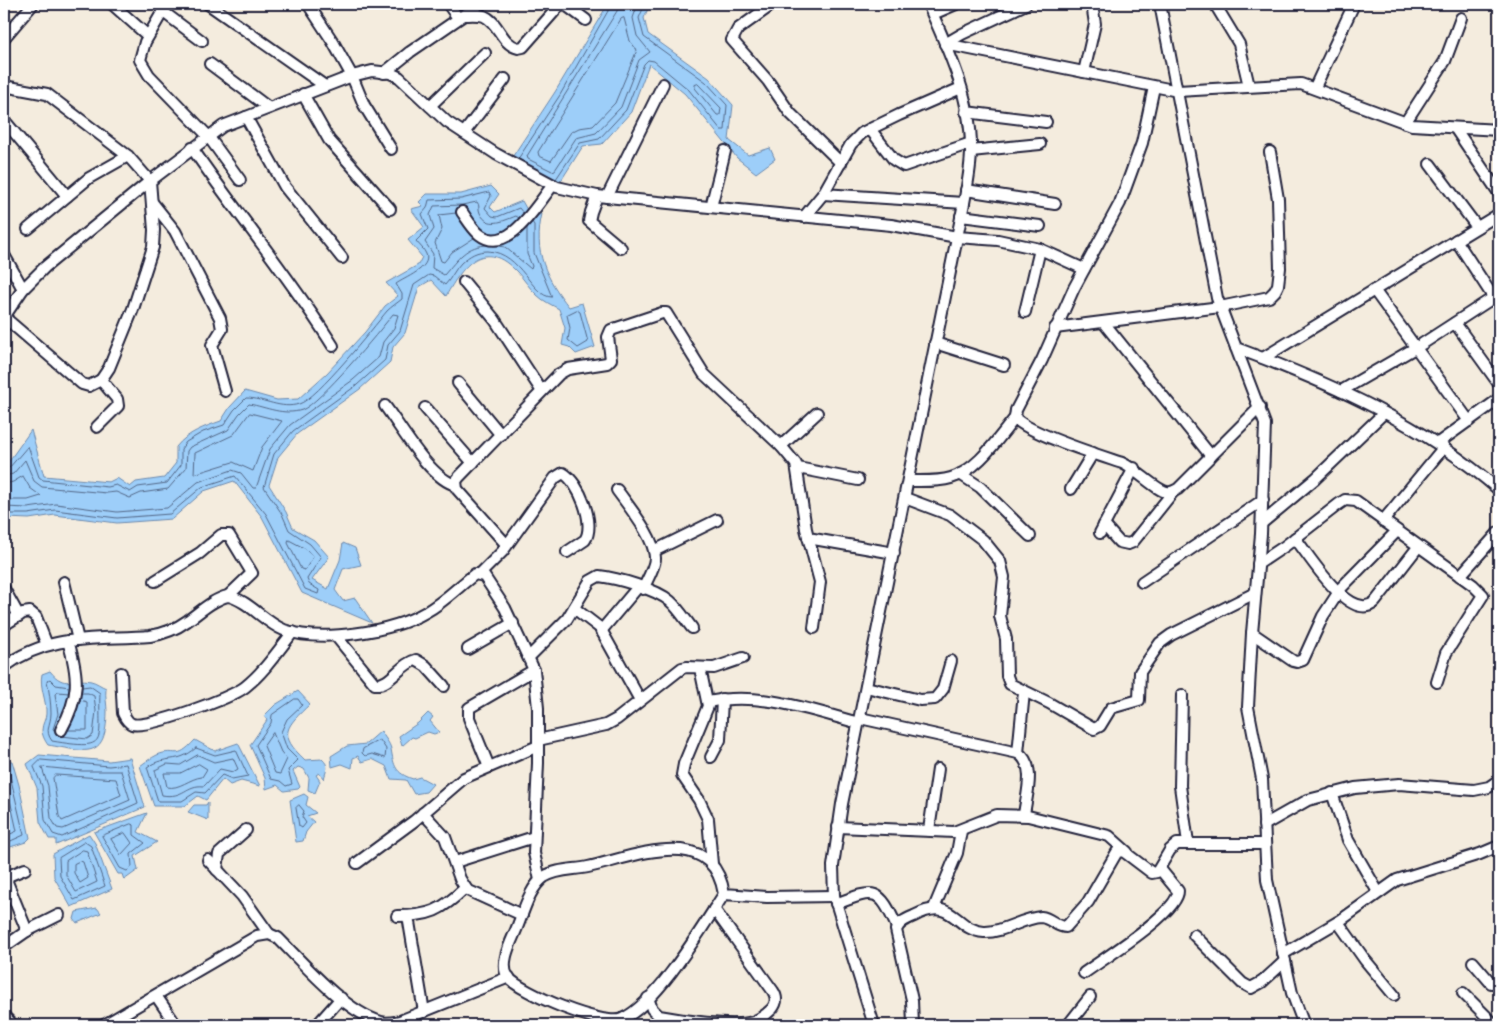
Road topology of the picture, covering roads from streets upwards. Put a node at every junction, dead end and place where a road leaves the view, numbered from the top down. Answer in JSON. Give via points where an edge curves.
{"nodes":[{"id":1,"x":33,"y":4,"type":"edge"},
{"id":2,"x":112,"y":4,"type":"edge"},
{"id":3,"x":208,"y":4,"type":"edge"},
{"id":4,"x":308,"y":4,"type":"edge"},
{"id":5,"x":448,"y":4,"type":"edge"},
{"id":6,"x":479,"y":4,"type":"edge"},
{"id":7,"x":773,"y":4,"type":"edge"},
{"id":8,"x":928,"y":4,"type":"edge"},
{"id":9,"x":956,"y":4,"type":"edge"},
{"id":10,"x":1026,"y":4,"type":"edge"},
{"id":11,"x":1092,"y":4,"type":"edge"},
{"id":12,"x":1160,"y":4,"type":"edge"},
{"id":13,"x":1354,"y":4,"type":"edge"},
{"id":14,"x":1216,"y":6,"type":"dead end"},
{"id":15,"x":165,"y":7,"type":"edge"},
{"id":16,"x":933,"y":14,"type":"junction"},
{"id":17,"x":461,"y":16,"type":"junction"},
{"id":18,"x":1461,"y":18,"type":"dead end"},
{"id":19,"x":586,"y":20,"type":"dead end"},
{"id":20,"x":148,"y":36,"type":"junction"},
{"id":21,"x":4,"y":38,"type":"edge"},
{"id":22,"x":202,"y":41,"type":"dead end"},
{"id":23,"x":945,"y":44,"type":"junction"},
{"id":24,"x":485,"y":53,"type":"dead end"},
{"id":25,"x":210,"y":64,"type":"dead end"},
{"id":26,"x":1084,"y":72,"type":"junction"},
{"id":27,"x":384,"y":73,"type":"junction"},
{"id":28,"x":352,"y":76,"type":"junction"},
{"id":29,"x":505,"y":79,"type":"dead end"},
{"id":30,"x":663,"y":84,"type":"dead end"},
{"id":31,"x":4,"y":86,"type":"edge"},
{"id":32,"x":324,"y":86,"type":"junction"},
{"id":33,"x":1249,"y":86,"type":"junction"},
{"id":34,"x":1154,"y":87,"type":"junction"},
{"id":35,"x":1314,"y":87,"type":"junction"},
{"id":36,"x":960,"y":88,"type":"junction"},
{"id":37,"x":1178,"y":91,"type":"junction"},
{"id":38,"x":303,"y":94,"type":"junction"},
{"id":39,"x":430,"y":106,"type":"junction"},
{"id":40,"x":269,"y":108,"type":"junction"},
{"id":41,"x":966,"y":112,"type":"junction"},
{"id":42,"x":246,"y":117,"type":"junction"},
{"id":43,"x":4,"y":120,"type":"edge"},
{"id":44,"x":1046,"y":122,"type":"dead end"},
{"id":45,"x":1406,"y":123,"type":"junction"},
{"id":46,"x":1455,"y":128,"type":"junction"},
{"id":47,"x":870,"y":129,"type":"junction"},
{"id":48,"x":1499,"y":130,"type":"edge"},
{"id":49,"x":464,"y":133,"type":"junction"},
{"id":50,"x":208,"y":136,"type":"junction"},
{"id":51,"x":1040,"y":144,"type":"dead end"},
{"id":52,"x":971,"y":147,"type":"junction"},
{"id":53,"x":192,"y":148,"type":"junction"},
{"id":54,"x":391,"y":149,"type":"dead end"},
{"id":55,"x":725,"y":151,"type":"dead end"},
{"id":56,"x":1270,"y":152,"type":"dead end"},
{"id":57,"x":128,"y":156,"type":"junction"},
{"id":58,"x":841,"y":163,"type":"junction"},
{"id":59,"x":1430,"y":164,"type":"dead end"},
{"id":60,"x":240,"y":180,"type":"dead end"},
{"id":61,"x":150,"y":182,"type":"junction"},
{"id":62,"x":553,"y":185,"type":"junction"},
{"id":63,"x":966,"y":190,"type":"junction"},
{"id":64,"x":1499,"y":193,"type":"edge"},
{"id":65,"x":823,"y":194,"type":"junction"},
{"id":66,"x":67,"y":196,"type":"junction"},
{"id":67,"x":602,"y":196,"type":"junction"},
{"id":68,"x":152,"y":202,"type":"junction"},
{"id":69,"x":964,"y":203,"type":"junction"},
{"id":70,"x":1055,"y":204,"type":"dead end"},
{"id":71,"x":711,"y":207,"type":"junction"},
{"id":72,"x":390,"y":209,"type":"dead end"},
{"id":73,"x":462,"y":212,"type":"dead end"},
{"id":74,"x":961,"y":216,"type":"junction"},
{"id":75,"x":804,"y":217,"type":"junction"},
{"id":76,"x":1498,"y":218,"type":"edge"},
{"id":77,"x":1040,"y":226,"type":"dead end"},
{"id":78,"x":1477,"y":227,"type":"junction"},
{"id":79,"x":28,"y":229,"type":"dead end"},
{"id":80,"x":957,"y":237,"type":"junction"},
{"id":81,"x":1456,"y":240,"type":"junction"},
{"id":82,"x":621,"y":248,"type":"dead end"},
{"id":83,"x":1040,"y":249,"type":"junction"},
{"id":84,"x":4,"y":255,"type":"edge"},
{"id":85,"x":342,"y":258,"type":"dead end"},
{"id":86,"x":1084,"y":269,"type":"junction"},
{"id":87,"x":464,"y":282,"type":"dead end"},
{"id":88,"x":23,"y":289,"type":"junction"},
{"id":89,"x":1374,"y":290,"type":"junction"},
{"id":90,"x":1497,"y":299,"type":"edge"},
{"id":91,"x":1220,"y":307,"type":"junction"},
{"id":92,"x":1025,"y":312,"type":"dead end"},
{"id":93,"x":4,"y":317,"type":"edge"},
{"id":94,"x":1104,"y":323,"type":"junction"},
{"id":95,"x":1455,"y":323,"type":"junction"},
{"id":96,"x":1055,"y":328,"type":"junction"},
{"id":97,"x":935,"y":343,"type":"junction"},
{"id":98,"x":333,"y":346,"type":"dead end"},
{"id":99,"x":1236,"y":348,"type":"junction"},
{"id":100,"x":1416,"y":348,"type":"junction"},
{"id":101,"x":1263,"y":358,"type":"junction"},
{"id":102,"x":1004,"y":365,"type":"dead end"},
{"id":103,"x":101,"y":380,"type":"junction"},
{"id":104,"x":458,"y":383,"type":"dead end"},
{"id":105,"x":1499,"y":384,"type":"edge"},
{"id":106,"x":541,"y":390,"type":"junction"},
{"id":107,"x":225,"y":391,"type":"dead end"},
{"id":108,"x":1341,"y":391,"type":"junction"},
{"id":109,"x":1499,"y":399,"type":"edge"},
{"id":110,"x":385,"y":406,"type":"dead end"},
{"id":111,"x":1260,"y":407,"type":"junction"},
{"id":112,"x":424,"y":408,"type":"dead end"},
{"id":113,"x":1384,"y":412,"type":"junction"},
{"id":114,"x":817,"y":413,"type":"dead end"},
{"id":115,"x":1015,"y":418,"type":"junction"},
{"id":116,"x":1469,"y":421,"type":"junction"},
{"id":117,"x":96,"y":427,"type":"dead end"},
{"id":118,"x":501,"y":435,"type":"junction"},
{"id":119,"x":1441,"y":445,"type":"junction"},
{"id":120,"x":780,"y":446,"type":"junction"},
{"id":121,"x":1093,"y":453,"type":"junction"},
{"id":122,"x":1211,"y":456,"type":"junction"},
{"id":123,"x":473,"y":463,"type":"junction"},
{"id":124,"x":798,"y":468,"type":"junction"},
{"id":125,"x":1134,"y":468,"type":"junction"},
{"id":126,"x":960,"y":474,"type":"junction"},
{"id":127,"x":858,"y":480,"type":"dead end"},
{"id":128,"x":908,"y":481,"type":"junction"},
{"id":129,"x":456,"y":485,"type":"junction"},
{"id":130,"x":1498,"y":488,"type":"edge"},
{"id":131,"x":618,"y":490,"type":"dead end"},
{"id":132,"x":1072,"y":490,"type":"dead end"},
{"id":133,"x":1173,"y":492,"type":"junction"},
{"id":134,"x":905,"y":498,"type":"junction"},
{"id":135,"x":1263,"y":500,"type":"junction"},
{"id":136,"x":717,"y":520,"type":"dead end"},
{"id":137,"x":1383,"y":521,"type":"junction"},
{"id":138,"x":1262,"y":523,"type":"junction"},
{"id":139,"x":1397,"y":531,"type":"junction"},
{"id":140,"x":1499,"y":532,"type":"edge"},
{"id":141,"x":1030,"y":536,"type":"dead end"},
{"id":142,"x":808,"y":538,"type":"junction"},
{"id":143,"x":1295,"y":538,"type":"junction"},
{"id":144,"x":1418,"y":547,"type":"junction"},
{"id":145,"x":505,"y":548,"type":"junction"},
{"id":146,"x":654,"y":551,"type":"junction"},
{"id":147,"x":567,"y":552,"type":"dead end"},
{"id":148,"x":894,"y":552,"type":"junction"},
{"id":149,"x":1258,"y":564,"type":"junction"},
{"id":150,"x":480,"y":574,"type":"junction"},
{"id":151,"x":1460,"y":576,"type":"junction"},
{"id":152,"x":155,"y":581,"type":"dead end"},
{"id":153,"x":64,"y":582,"type":"dead end"},
{"id":154,"x":1142,"y":582,"type":"dead end"},
{"id":155,"x":640,"y":588,"type":"junction"},
{"id":156,"x":4,"y":589,"type":"edge"},
{"id":157,"x":1338,"y":592,"type":"junction"},
{"id":158,"x":1255,"y":593,"type":"junction"},
{"id":159,"x":228,"y":596,"type":"junction"},
{"id":160,"x":574,"y":608,"type":"junction"},
{"id":161,"x":19,"y":616,"type":"junction"},
{"id":162,"x":513,"y":623,"type":"junction"},
{"id":163,"x":4,"y":625,"type":"edge"},
{"id":164,"x":692,"y":628,"type":"dead end"},
{"id":165,"x":814,"y":628,"type":"dead end"},
{"id":166,"x":602,"y":631,"type":"junction"},
{"id":167,"x":293,"y":632,"type":"junction"},
{"id":168,"x":1252,"y":632,"type":"junction"},
{"id":169,"x":336,"y":636,"type":"junction"},
{"id":170,"x":73,"y":641,"type":"junction"},
{"id":171,"x":47,"y":645,"type":"junction"},
{"id":172,"x":468,"y":648,"type":"dead end"},
{"id":173,"x":529,"y":657,"type":"junction"},
{"id":174,"x":744,"y":658,"type":"dead end"},
{"id":175,"x":950,"y":660,"type":"dead end"},
{"id":176,"x":4,"y":667,"type":"edge"},
{"id":177,"x":700,"y":668,"type":"junction"},
{"id":178,"x":534,"y":670,"type":"junction"},
{"id":179,"x":121,"y":673,"type":"dead end"},
{"id":180,"x":1437,"y":682,"type":"dead end"},
{"id":181,"x":444,"y":686,"type":"dead end"},
{"id":182,"x":866,"y":687,"type":"junction"},
{"id":183,"x":1024,"y":692,"type":"junction"},
{"id":184,"x":1182,"y":695,"type":"dead end"},
{"id":185,"x":722,"y":699,"type":"junction"},
{"id":186,"x":640,"y":700,"type":"junction"},
{"id":187,"x":708,"y":702,"type":"junction"},
{"id":188,"x":859,"y":720,"type":"junction"},
{"id":189,"x":61,"y":730,"type":"dead end"},
{"id":190,"x":538,"y":743,"type":"junction"},
{"id":191,"x":1018,"y":753,"type":"junction"},
{"id":192,"x":712,"y":757,"type":"dead end"},
{"id":193,"x":489,"y":767,"type":"junction"},
{"id":194,"x":938,"y":770,"type":"dead end"},
{"id":195,"x":1499,"y":780,"type":"edge"},
{"id":196,"x":1332,"y":793,"type":"junction"},
{"id":197,"x":423,"y":813,"type":"junction"},
{"id":198,"x":1024,"y":815,"type":"junction"},
{"id":199,"x":1264,"y":824,"type":"junction"},
{"id":200,"x":838,"y":827,"type":"junction"},
{"id":201,"x":246,"y":830,"type":"dead end"},
{"id":202,"x":929,"y":830,"type":"junction"},
{"id":203,"x":961,"y":831,"type":"junction"},
{"id":204,"x":534,"y":837,"type":"junction"},
{"id":205,"x":1188,"y":843,"type":"junction"},
{"id":206,"x":1264,"y":844,"type":"junction"},
{"id":207,"x":1499,"y":846,"type":"edge"},
{"id":208,"x":1128,"y":853,"type":"junction"},
{"id":209,"x":208,"y":860,"type":"dead end"},
{"id":210,"x":455,"y":862,"type":"junction"},
{"id":211,"x":357,"y":863,"type":"dead end"},
{"id":212,"x":712,"y":864,"type":"junction"},
{"id":213,"x":25,"y":869,"type":"dead end"},
{"id":214,"x":1160,"y":869,"type":"junction"},
{"id":215,"x":217,"y":870,"type":"junction"},
{"id":216,"x":540,"y":880,"type":"junction"},
{"id":217,"x":465,"y":888,"type":"junction"},
{"id":218,"x":1378,"y":892,"type":"junction"},
{"id":219,"x":724,"y":894,"type":"junction"},
{"id":220,"x":835,"y":900,"type":"junction"},
{"id":221,"x":934,"y":908,"type":"junction"},
{"id":222,"x":714,"y":909,"type":"junction"},
{"id":223,"x":59,"y":914,"type":"dead end"},
{"id":224,"x":522,"y":915,"type":"junction"},
{"id":225,"x":397,"y":916,"type":"dead end"},
{"id":226,"x":408,"y":916,"type":"junction"},
{"id":227,"x":1338,"y":922,"type":"junction"},
{"id":228,"x":897,"y":927,"type":"junction"},
{"id":229,"x":27,"y":931,"type":"junction"},
{"id":230,"x":269,"y":934,"type":"junction"},
{"id":231,"x":1194,"y":935,"type":"dead end"},
{"id":232,"x":4,"y":947,"type":"edge"},
{"id":233,"x":1284,"y":958,"type":"junction"},
{"id":234,"x":1473,"y":962,"type":"dead end"},
{"id":235,"x":1084,"y":973,"type":"dead end"},
{"id":236,"x":508,"y":977,"type":"junction"},
{"id":237,"x":1499,"y":981,"type":"edge"},
{"id":238,"x":1463,"y":993,"type":"dead end"},
{"id":239,"x":1394,"y":996,"type":"dead end"},
{"id":240,"x":157,"y":997,"type":"junction"},
{"id":241,"x":1090,"y":997,"type":"dead end"},
{"id":242,"x":341,"y":998,"type":"junction"},
{"id":243,"x":648,"y":998,"type":"junction"},
{"id":244,"x":424,"y":1012,"type":"junction"},
{"id":245,"x":4,"y":1016,"type":"edge"},
{"id":246,"x":407,"y":1022,"type":"edge"},
{"id":247,"x":384,"y":1024,"type":"edge"},
{"id":248,"x":613,"y":1024,"type":"edge"},
{"id":249,"x":13,"y":1025,"type":"edge"},
{"id":250,"x":105,"y":1025,"type":"edge"},
{"id":251,"x":176,"y":1025,"type":"edge"},
{"id":252,"x":317,"y":1025,"type":"edge"},
{"id":253,"x":874,"y":1025,"type":"edge"},
{"id":254,"x":913,"y":1025,"type":"edge"},
{"id":255,"x":1068,"y":1025,"type":"edge"},
{"id":256,"x":1304,"y":1025,"type":"edge"},
{"id":257,"x":1495,"y":1025,"type":"edge"}],
"edges":[{"from":1,"to":21,"type":"street"},
{"from":2,"to":20,"type":"street"},
{"from":3,"to":32,"type":"street"},
{"from":4,"to":28,"type":"street"},
{"from":5,"to":17,"type":"street"},
{"from":6,"to":17,"type":"street"},
{"from":7,"to":58,"type":"street","via":[[738,28],[732,40],[768,81],[790,113]]},
{"from":8,"to":16,"type":"street"},
{"from":9,"to":16,"type":"street"},
{"from":10,"to":23,"type":"street"},
{"from":11,"to":26,"type":"street","via":[[1095,24]]},
{"from":12,"to":37,"type":"street"},
{"from":13,"to":35,"type":"street"},
{"from":14,"to":33,"type":"street","via":[[1238,44]]},
{"from":15,"to":20,"type":"street"},
{"from":15,"to":22,"type":"street"},
{"from":16,"to":23,"type":"street"},
{"from":17,"to":19,"type":"street","via":[[488,18],[509,44],[518,48],[560,5],[567,6]]},
{"from":17,"to":27,"type":"street"},
{"from":18,"to":45,"type":"street","via":[[1445,61]]},
{"from":20,"to":50,"type":"street","via":[[140,52],[144,67]]},
{"from":23,"to":26,"type":"street"},
{"from":23,"to":36,"type":"street"},
{"from":24,"to":39,"type":"street"},
{"from":25,"to":40,"type":"street"},
{"from":26,"to":34,"type":"street"},
{"from":27,"to":28,"type":"street","via":[[372,71]]},
{"from":27,"to":39,"type":"street","via":[[399,77]]},
{"from":28,"to":32,"type":"street"},
{"from":28,"to":54,"type":"street","via":[[364,105]]},
{"from":29,"to":49,"type":"street"},
{"from":30,"to":67,"type":"street"},
{"from":31,"to":57,"type":"street","via":[[47,94]]},
{"from":32,"to":38,"type":"street"},
{"from":33,"to":35,"type":"street","via":[[1301,84]]},
{"from":33,"to":37,"type":"street"},
{"from":34,"to":37,"type":"street"},
{"from":34,"to":86,"type":"street","via":[[1134,168],[1120,203]]},
{"from":35,"to":45,"type":"street"},
{"from":36,"to":41,"type":"street"},
{"from":36,"to":47,"type":"street"},
{"from":37,"to":91,"type":"street"},
{"from":38,"to":40,"type":"street"},
{"from":38,"to":72,"type":"street","via":[[329,140]]},
{"from":39,"to":49,"type":"street"},
{"from":40,"to":42,"type":"street"},
{"from":41,"to":44,"type":"street"},
{"from":41,"to":52,"type":"street"},
{"from":42,"to":50,"type":"street"},
{"from":42,"to":85,"type":"street","via":[[285,187]]},
{"from":43,"to":66,"type":"street"},
{"from":45,"to":46,"type":"street"},
{"from":46,"to":48,"type":"street"},
{"from":46,"to":64,"type":"street"},
{"from":47,"to":52,"type":"street","via":[[894,160],[904,166]]},
{"from":47,"to":58,"type":"street","via":[[851,144]]},
{"from":49,"to":62,"type":"street"},
{"from":50,"to":53,"type":"street"},
{"from":50,"to":60,"type":"street"},
{"from":51,"to":52,"type":"street"},
{"from":52,"to":63,"type":"street"},
{"from":53,"to":61,"type":"street"},
{"from":53,"to":98,"type":"street","via":[[302,297]]},
{"from":55,"to":71,"type":"street"},
{"from":56,"to":91,"type":"street","via":[[1278,199],[1278,285],[1265,298]]},
{"from":57,"to":61,"type":"street"},
{"from":57,"to":66,"type":"street","via":[[97,172]]},
{"from":58,"to":65,"type":"street"},
{"from":59,"to":78,"type":"street"},
{"from":61,"to":68,"type":"street"},
{"from":61,"to":88,"type":"street","via":[[44,267]]},
{"from":62,"to":67,"type":"street","via":[[563,190]]},
{"from":62,"to":73,"type":"street","via":[[516,230],[503,239],[490,239],[478,233]]},
{"from":63,"to":69,"type":"street"},
{"from":63,"to":70,"type":"street"},
{"from":65,"to":69,"type":"street"},
{"from":65,"to":75,"type":"street"},
{"from":66,"to":79,"type":"street"},
{"from":67,"to":71,"type":"street"},
{"from":67,"to":82,"type":"street","via":[[590,212],[590,221]]},
{"from":68,"to":103,"type":"street","via":[[153,247],[134,309]]},
{"from":68,"to":107,"type":"street","via":[[175,231],[220,318],[222,329],[212,349]]},
{"from":69,"to":74,"type":"street"},
{"from":71,"to":75,"type":"street"},
{"from":74,"to":77,"type":"street"},
{"from":74,"to":80,"type":"street"},
{"from":75,"to":80,"type":"street","via":[[891,224]]},
{"from":76,"to":78,"type":"street"},
{"from":78,"to":81,"type":"street"},
{"from":80,"to":83,"type":"street","via":[[998,240]]},
{"from":80,"to":97,"type":"street"},
{"from":81,"to":89,"type":"street"},
{"from":81,"to":90,"type":"street"},
{"from":83,"to":86,"type":"street"},
{"from":83,"to":92,"type":"street"},
{"from":84,"to":88,"type":"street"},
{"from":86,"to":96,"type":"street"},
{"from":87,"to":106,"type":"street","via":[[495,320]]},
{"from":88,"to":93,"type":"street"},
{"from":89,"to":100,"type":"street"},
{"from":89,"to":101,"type":"street"},
{"from":90,"to":95,"type":"street"},
{"from":91,"to":94,"type":"street"},
{"from":91,"to":99,"type":"street"},
{"from":93,"to":103,"type":"street","via":[[82,384],[89,386]]},
{"from":94,"to":96,"type":"street"},
{"from":94,"to":122,"type":"street"},
{"from":95,"to":100,"type":"street"},
{"from":95,"to":105,"type":"street"},
{"from":96,"to":115,"type":"street"},
{"from":97,"to":102,"type":"street"},
{"from":97,"to":128,"type":"street"},
{"from":99,"to":101,"type":"street"},
{"from":99,"to":111,"type":"street"},
{"from":100,"to":108,"type":"street"},
{"from":100,"to":116,"type":"street"},
{"from":101,"to":108,"type":"street"},
{"from":103,"to":117,"type":"street","via":[[119,403]]},
{"from":104,"to":118,"type":"street"},
{"from":106,"to":118,"type":"street"},
{"from":106,"to":120,"type":"street","via":[[564,370],[605,364],[610,359],[608,337],[611,330],[662,312],[666,313],[704,374]]},
{"from":108,"to":113,"type":"street"},
{"from":109,"to":116,"type":"street"},
{"from":110,"to":129,"type":"street","via":[[430,465],[445,480]]},
{"from":111,"to":122,"type":"street"},
{"from":111,"to":135,"type":"street","via":[[1265,431]]},
{"from":112,"to":123,"type":"street"},
{"from":113,"to":119,"type":"street"},
{"from":113,"to":138,"type":"street","via":[[1315,479]]},
{"from":114,"to":120,"type":"street"},
{"from":115,"to":121,"type":"street","via":[[1024,425]]},
{"from":115,"to":126,"type":"street"},
{"from":116,"to":119,"type":"street"},
{"from":118,"to":123,"type":"street"},
{"from":119,"to":130,"type":"street"},
{"from":119,"to":137,"type":"street"},
{"from":120,"to":124,"type":"street","via":[[794,459]]},
{"from":121,"to":125,"type":"street"},
{"from":121,"to":132,"type":"street"},
{"from":122,"to":133,"type":"street"},
{"from":123,"to":129,"type":"street","via":[[458,477]]},
{"from":124,"to":127,"type":"street"},
{"from":124,"to":142,"type":"street"},
{"from":125,"to":133,"type":"street","via":[[1162,490]]},
{"from":125,"to":133,"type":"street","via":[[1102,529],[1119,542],[1134,542]]},
{"from":126,"to":128,"type":"street","via":[[941,480]]},
{"from":126,"to":141,"type":"street","via":[[980,487]]},
{"from":128,"to":134,"type":"street"},
{"from":129,"to":145,"type":"street","via":[[504,540]]},
{"from":131,"to":146,"type":"street"},
{"from":134,"to":148,"type":"street"},
{"from":134,"to":183,"type":"street","via":[[950,515],[983,540],[1000,562],[1004,577],[1000,616],[1006,639],[1007,679]]},
{"from":135,"to":138,"type":"street"},
{"from":135,"to":154,"type":"street"},
{"from":136,"to":146,"type":"street"},
{"from":137,"to":139,"type":"street"},
{"from":137,"to":143,"type":"street","via":[[1356,501],[1346,500]]},
{"from":138,"to":149,"type":"street"},
{"from":139,"to":144,"type":"street"},
{"from":139,"to":157,"type":"street"},
{"from":140,"to":151,"type":"street"},
{"from":142,"to":148,"type":"street"},
{"from":142,"to":165,"type":"street","via":[[820,582]]},
{"from":143,"to":149,"type":"street"},
{"from":143,"to":157,"type":"street"},
{"from":144,"to":151,"type":"street"},
{"from":144,"to":157,"type":"street","via":[[1371,605],[1361,607]]},
{"from":145,"to":147,"type":"street","via":[[555,478],[563,473],[579,495],[590,524],[585,540]]},
{"from":145,"to":150,"type":"street"},
{"from":146,"to":155,"type":"street","via":[[654,563]]},
{"from":148,"to":182,"type":"street"},
{"from":149,"to":158,"type":"street"},
{"from":150,"to":162,"type":"street","via":[[496,593]]},
{"from":150,"to":169,"type":"street","via":[[475,574],[419,616]]},
{"from":151,"to":180,"type":"street","via":[[1483,595],[1444,657]]},
{"from":152,"to":159,"type":"street","via":[[222,535],[229,535],[252,573]]},
{"from":153,"to":170,"type":"street"},
{"from":155,"to":160,"type":"street","via":[[606,576],[595,577]]},
{"from":155,"to":164,"type":"street","via":[[670,601]]},
{"from":155,"to":166,"type":"street"},
{"from":156,"to":161,"type":"street"},
{"from":157,"to":168,"type":"street","via":[[1300,662],[1293,661]]},
{"from":158,"to":168,"type":"street"},
{"from":158,"to":183,"type":"street","via":[[1160,643],[1140,672],[1139,700],[1108,710],[1097,729]]},
{"from":159,"to":167,"type":"street","via":[[273,624]]},
{"from":159,"to":170,"type":"street","via":[[163,633]]},
{"from":160,"to":166,"type":"street"},
{"from":160,"to":173,"type":"street"},
{"from":161,"to":163,"type":"street"},
{"from":161,"to":171,"type":"street","via":[[27,612],[33,614]]},
{"from":162,"to":172,"type":"street"},
{"from":162,"to":173,"type":"street"},
{"from":166,"to":186,"type":"street"},
{"from":167,"to":169,"type":"street","via":[[314,637]]},
{"from":167,"to":179,"type":"street","via":[[244,688],[204,706],[155,721],[137,725],[125,719]]},
{"from":168,"to":199,"type":"street","via":[[1248,707],[1262,779]]},
{"from":169,"to":181,"type":"street","via":[[375,684],[384,683],[406,663],[416,660]]},
{"from":170,"to":171,"type":"street"},
{"from":170,"to":189,"type":"street","via":[[74,704]]},
{"from":171,"to":176,"type":"street","via":[[23,653]]},
{"from":173,"to":178,"type":"street"},
{"from":174,"to":177,"type":"street","via":[[719,667]]},
{"from":175,"to":182,"type":"street","via":[[943,689],[935,699],[920,700]]},
{"from":177,"to":186,"type":"street","via":[[682,668]]},
{"from":177,"to":187,"type":"street"},
{"from":178,"to":190,"type":"street"},
{"from":178,"to":193,"type":"street","via":[[469,708],[469,718]]},
{"from":182,"to":188,"type":"street"},
{"from":183,"to":191,"type":"street"},
{"from":184,"to":205,"type":"street","via":[[1180,786]]},
{"from":185,"to":187,"type":"street"},
{"from":185,"to":188,"type":"street","via":[[741,697]]},
{"from":185,"to":192,"type":"street","via":[[720,740]]},
{"from":186,"to":190,"type":"street","via":[[606,725]]},
{"from":187,"to":212,"type":"street","via":[[682,770],[684,780],[708,819]]},
{"from":188,"to":191,"type":"street"},
{"from":188,"to":200,"type":"street"},
{"from":190,"to":193,"type":"street"},
{"from":190,"to":204,"type":"street"},
{"from":191,"to":198,"type":"street","via":[[1028,765]]},
{"from":193,"to":197,"type":"street","via":[[459,782]]},
{"from":194,"to":202,"type":"street"},
{"from":195,"to":196,"type":"street","via":[[1489,787],[1474,790],[1399,784]]},
{"from":196,"to":199,"type":"street","via":[[1308,800]]},
{"from":196,"to":218,"type":"street","via":[[1348,840]]},
{"from":197,"to":210,"type":"street","via":[[441,831]]},
{"from":197,"to":211,"type":"street"},
{"from":198,"to":203,"type":"street","via":[[997,815]]},
{"from":198,"to":208,"type":"street","via":[[1109,836]]},
{"from":199,"to":206,"type":"street"},
{"from":200,"to":202,"type":"street"},
{"from":200,"to":220,"type":"street","via":[[833,866]]},
{"from":201,"to":215,"type":"street","via":[[219,854]]},
{"from":202,"to":203,"type":"street"},
{"from":203,"to":221,"type":"street","via":[[957,853]]},
{"from":204,"to":210,"type":"street"},
{"from":204,"to":216,"type":"street"},
{"from":205,"to":206,"type":"street"},
{"from":205,"to":214,"type":"street","via":[[1173,846]]},
{"from":206,"to":233,"type":"street","via":[[1266,880]]},
{"from":207,"to":218,"type":"street","via":[[1397,880]]},
{"from":208,"to":214,"type":"street","via":[[1148,871]]},
{"from":208,"to":221,"type":"street","via":[[1120,850],[1114,854],[1088,902],[1066,927],[1041,917],[981,932]]},
{"from":209,"to":215,"type":"street"},
{"from":210,"to":217,"type":"street"},
{"from":212,"to":216,"type":"street","via":[[694,852],[665,849],[555,872]]},
{"from":212,"to":219,"type":"street","via":[[720,876]]},
{"from":213,"to":229,"type":"street","via":[[11,874],[7,882]]},
{"from":214,"to":235,"type":"street","via":[[1178,891],[1175,903]]},
{"from":215,"to":230,"type":"street","via":[[242,896]]},
{"from":216,"to":224,"type":"street"},
{"from":217,"to":224,"type":"street","via":[[476,896]]},
{"from":217,"to":226,"type":"street","via":[[446,906],[434,912]]},
{"from":218,"to":227,"type":"street"},
{"from":219,"to":220,"type":"street"},
{"from":219,"to":222,"type":"street"},
{"from":220,"to":228,"type":"street","via":[[870,893],[876,895],[888,908]]},
{"from":220,"to":253,"type":"street"},
{"from":221,"to":228,"type":"street"},
{"from":222,"to":243,"type":"street","via":[[687,951]]},
{"from":222,"to":243,"type":"street","via":[[773,991],[775,1005],[752,1022],[727,1023],[659,1016]]},
{"from":223,"to":229,"type":"street"},
{"from":224,"to":236,"type":"street","via":[[508,948]]},
{"from":225,"to":226,"type":"street"},
{"from":226,"to":244,"type":"street"},
{"from":227,"to":233,"type":"street"},
{"from":227,"to":239,"type":"street"},
{"from":228,"to":254,"type":"street","via":[[912,1000]]},
{"from":229,"to":232,"type":"street"},
{"from":230,"to":240,"type":"street","via":[[258,936]]},
{"from":230,"to":242,"type":"street","via":[[278,938]]},
{"from":231,"to":233,"type":"street","via":[[1251,988],[1262,982]]},
{"from":233,"to":256,"type":"street","via":[[1292,994]]},
{"from":234,"to":237,"type":"street","via":[[1491,983]]},
{"from":236,"to":244,"type":"street"},
{"from":236,"to":248,"type":"street","via":[[537,996]]},
{"from":238,"to":257,"type":"street"},
{"from":240,"to":250,"type":"street"},
{"from":240,"to":251,"type":"street"},
{"from":241,"to":255,"type":"street"},
{"from":242,"to":247,"type":"street"},
{"from":242,"to":252,"type":"street"},
{"from":243,"to":248,"type":"street"},
{"from":244,"to":246,"type":"street"},
{"from":245,"to":249,"type":"street"},
{"from":246,"to":247,"type":"street"}]}
